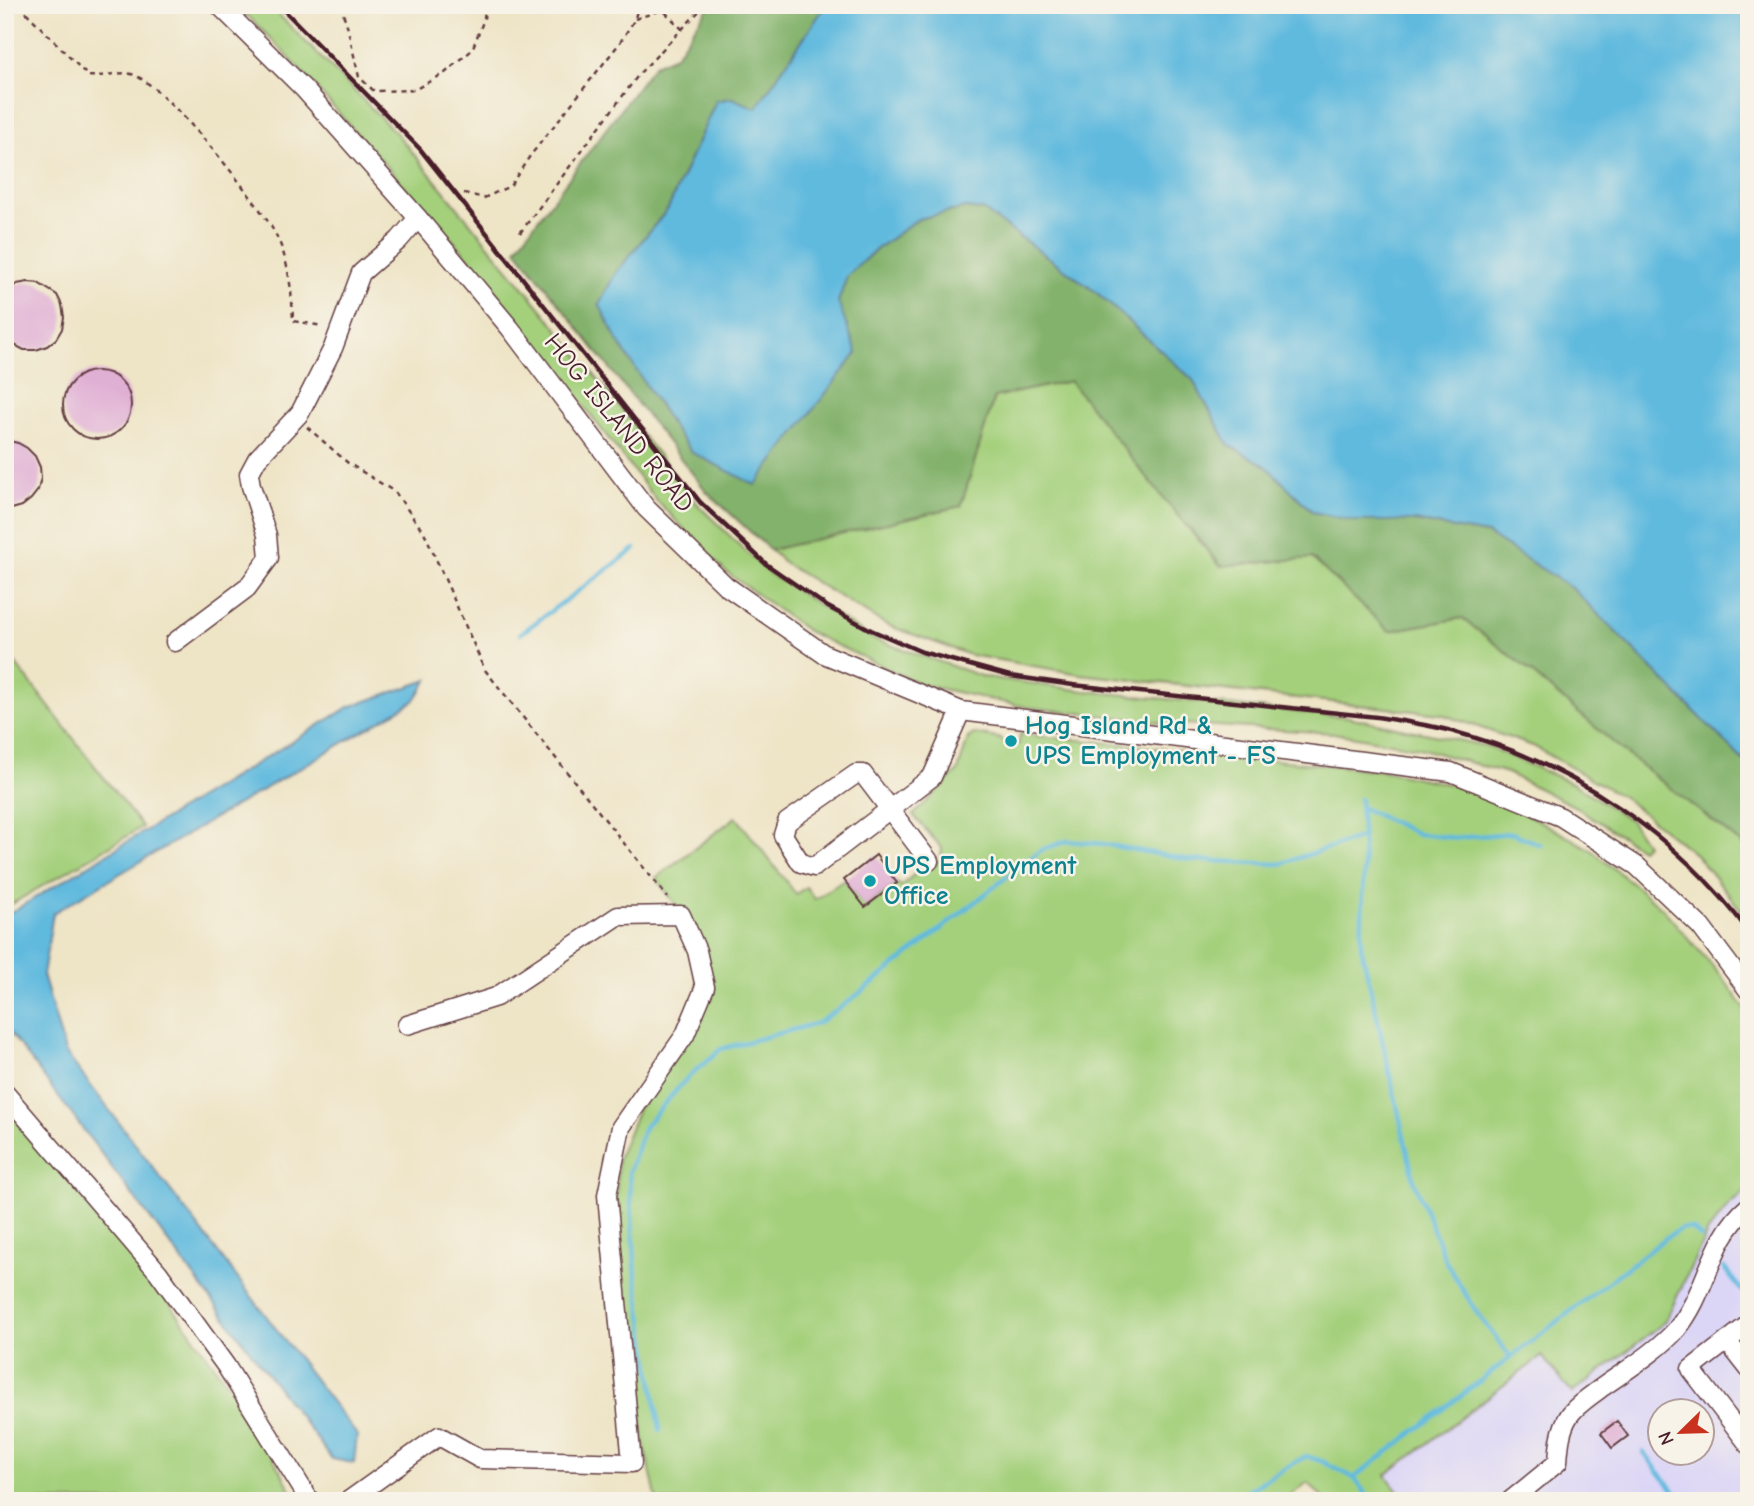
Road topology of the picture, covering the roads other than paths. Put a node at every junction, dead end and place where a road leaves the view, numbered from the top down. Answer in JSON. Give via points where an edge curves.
{"nodes":[{"id":1,"x":219,"y":5,"type":"edge"},
{"id":2,"x":418,"y":218,"type":"junction"},
{"id":3,"x":175,"y":642,"type":"dead end"},
{"id":4,"x":961,"y":711,"type":"junction"},
{"id":5,"x":890,"y":809,"type":"junction"},
{"id":6,"x":929,"y":861,"type":"dead end"},
{"id":7,"x":1749,"y":991,"type":"edge"},
{"id":8,"x":407,"y":1025,"type":"dead end"},
{"id":9,"x":5,"y":1093,"type":"edge"},
{"id":10,"x":1749,"y":1206,"type":"edge"},
{"id":11,"x":1749,"y":1324,"type":"edge"},
{"id":12,"x":1727,"y":1341,"type":"junction"},
{"id":13,"x":1749,"y":1369,"type":"edge"},
{"id":14,"x":1749,"y":1446,"type":"edge"},
{"id":15,"x":310,"y":1501,"type":"edge"},
{"id":16,"x":348,"y":1501,"type":"edge"},
{"id":17,"x":1510,"y":1501,"type":"edge"}],
"edges":[{"from":1,"to":2,"type":"street","name":"HOG ISLAND ROAD","via":[[304,89]]},
{"from":2,"to":3,"type":"street","via":[[361,273],[321,373],[296,418],[257,458],[249,474],[269,558],[247,588]]},
{"from":2,"to":4,"type":"street","name":"HOG ISLAND ROAD","via":[[510,328],[646,508],[726,586],[824,654]]},
{"from":4,"to":5,"type":"street","via":[[932,776]]},
{"from":4,"to":7,"type":"street","name":"HOG ISLAND ROAD","via":[[1451,772],[1561,817],[1637,866],[1701,927]]},
{"from":5,"to":5,"type":"street","via":[[863,774],[856,774],[787,822],[783,835],[802,863],[814,867]]},
{"from":5,"to":6,"type":"street"},
{"from":8,"to":16,"type":"street","via":[[496,997],[618,916],[681,915],[697,951],[705,987],[685,1035],[621,1126],[607,1195],[632,1463],[480,1459],[439,1436]]},
{"from":9,"to":15,"type":"street","via":[[158,1272],[226,1366]]},
{"from":10,"to":17,"type":"street","via":[[1725,1232],[1689,1312],[1675,1331],[1569,1416],[1560,1437],[1558,1462]]},
{"from":11,"to":12,"type":"street"},
{"from":12,"to":13,"type":"street"},
{"from":12,"to":14,"type":"street","via":[[1690,1369]]}]}
